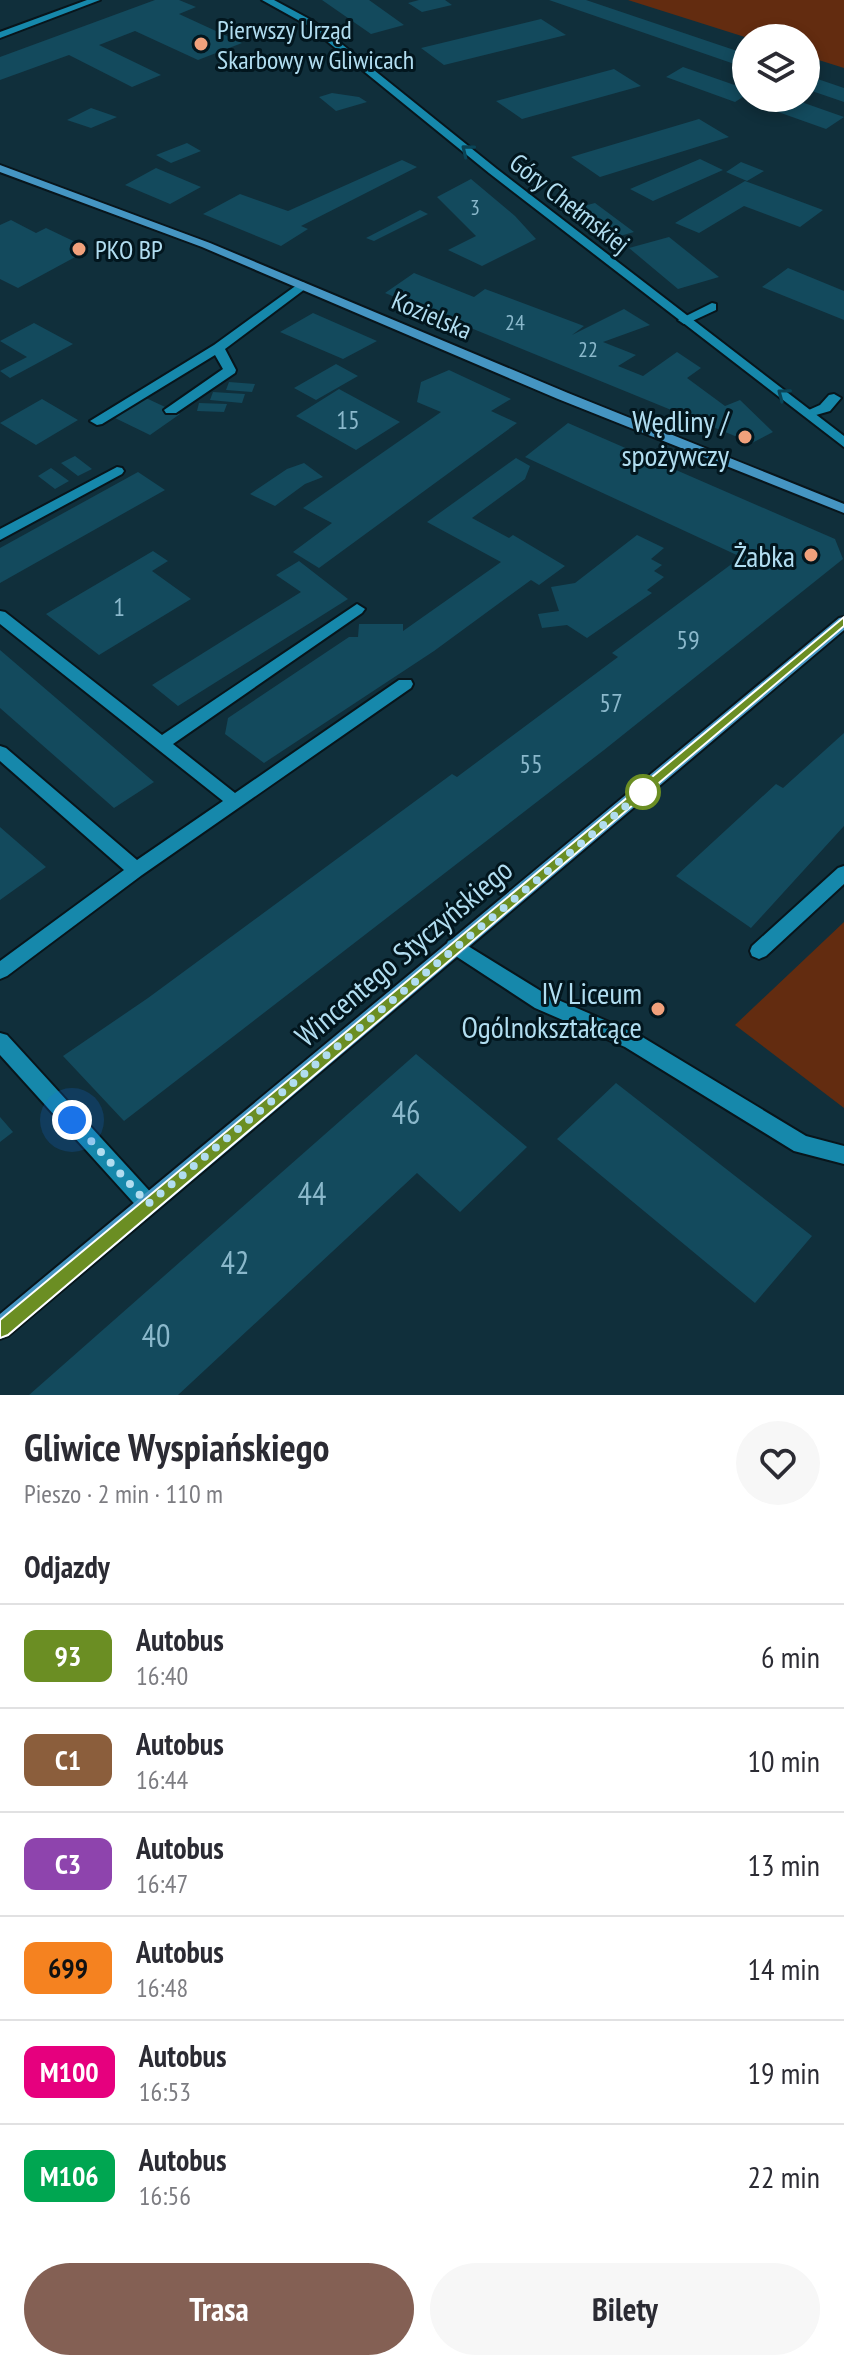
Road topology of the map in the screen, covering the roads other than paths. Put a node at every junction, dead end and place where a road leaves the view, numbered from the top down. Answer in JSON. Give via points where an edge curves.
{"nodes":[{"id":1,"x":95,"y":0,"type":"edge"},
{"id":2,"x":267,"y":0,"type":"edge"},
{"id":3,"x":0,"y":35,"type":"edge"},
{"id":4,"x":0,"y":168,"type":"edge"},
{"id":5,"x":301,"y":286,"type":"junction"},
{"id":6,"x":712,"y":307,"type":"dead end"},
{"id":7,"x":684,"y":320,"type":"junction"},
{"id":8,"x":218,"y":348,"type":"junction"},
{"id":9,"x":834,"y":398,"type":"dead end"},
{"id":10,"x":171,"y":410,"type":"dead end"},
{"id":11,"x":809,"y":413,"type":"junction"},
{"id":12,"x":97,"y":421,"type":"dead end"},
{"id":13,"x":844,"y":443,"type":"edge"},
{"id":14,"x":117,"y":471,"type":"dead end"},
{"id":15,"x":844,"y":509,"type":"edge"},
{"id":16,"x":0,"y":535,"type":"edge"},
{"id":17,"x":357,"y":609,"type":"dead end"},
{"id":18,"x":0,"y":616,"type":"edge"},
{"id":19,"x":844,"y":622,"type":"edge"},
{"id":20,"x":405,"y":684,"type":"dead end"},
{"id":21,"x":160,"y":745,"type":"junction"},
{"id":22,"x":0,"y":752,"type":"edge"},
{"id":23,"x":235,"y":802,"type":"junction"},
{"id":24,"x":136,"y":870,"type":"junction"},
{"id":25,"x":844,"y":873,"type":"edge"},
{"id":26,"x":455,"y":946,"type":"junction"},
{"id":27,"x":759,"y":951,"type":"dead end"},
{"id":28,"x":0,"y":971,"type":"edge"},
{"id":29,"x":0,"y":1041,"type":"edge"},
{"id":30,"x":844,"y":1155,"type":"edge"},
{"id":31,"x":148,"y":1204,"type":"junction"},
{"id":32,"x":0,"y":1328,"type":"edge"}],
"edges":[{"from":1,"to":3,"type":"street"},
{"from":7,"to":2,"type":"street","name":"Góry Chełmskiej","one_way":true,"via":[[310,23]]},
{"from":4,"to":5,"type":"street","name":"Kozielska","via":[[93,200]]},
{"from":5,"to":8,"type":"street"},
{"from":5,"to":15,"type":"street","name":"Kozielska"},
{"from":6,"to":7,"type":"street"},
{"from":11,"to":7,"type":"street","name":"Góry Chełmskiej","one_way":true},
{"from":8,"to":10,"type":"street","via":[[230,370]]},
{"from":8,"to":12,"type":"street"},
{"from":9,"to":11,"type":"street"},
{"from":11,"to":13,"type":"street","name":"Góry Chełmskiej"},
{"from":14,"to":16,"type":"street"},
{"from":17,"to":21,"type":"street"},
{"from":18,"to":21,"type":"street"},
{"from":19,"to":26,"type":"street","name":"Wincentego Styczyńskiego"},
{"from":20,"to":23,"type":"street"},
{"from":21,"to":23,"type":"street"},
{"from":22,"to":24,"type":"street"},
{"from":23,"to":24,"type":"street"},
{"from":24,"to":28,"type":"street"},
{"from":25,"to":27,"type":"street"},
{"from":26,"to":30,"type":"street","via":[[542,1002],[632,1041],[801,1144]]},
{"from":26,"to":31,"type":"street","name":"Wincentego Styczyńskiego"},
{"from":29,"to":31,"type":"street"},
{"from":31,"to":32,"type":"street","name":"Wincentego Styczyńskiego"}]}
